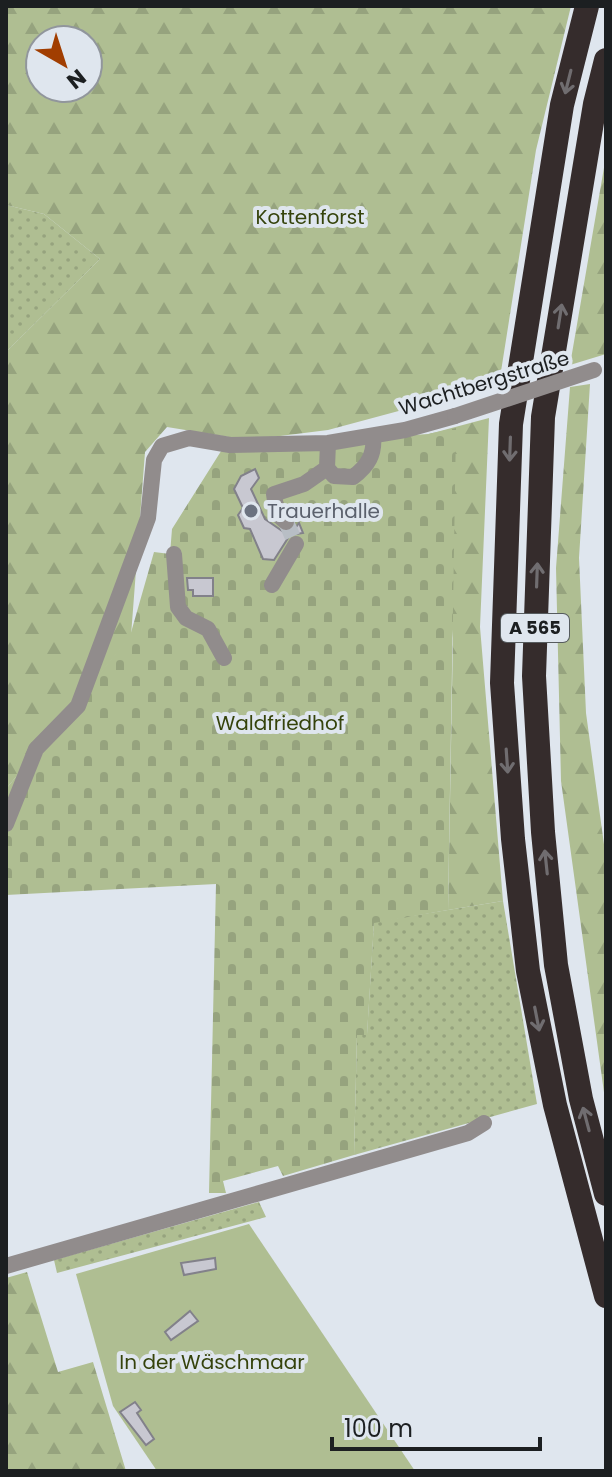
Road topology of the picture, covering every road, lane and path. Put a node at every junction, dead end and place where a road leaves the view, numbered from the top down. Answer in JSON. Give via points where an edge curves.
{"nodes":[{"id":1,"x":587,"y":6,"type":"edge"},
{"id":2,"x":606,"y":60,"type":"edge"},
{"id":3,"x":600,"y":368,"type":"edge"},
{"id":4,"x":373,"y":436,"type":"junction"},
{"id":5,"x":328,"y":443,"type":"junction"},
{"id":6,"x":327,"y":468,"type":"junction"},
{"id":7,"x":286,"y":522,"type":"tunnel mouth"},
{"id":8,"x":296,"y":544,"type":"dead end"},
{"id":9,"x":174,"y":554,"type":"dead end"},
{"id":10,"x":272,"y":585,"type":"dead end"},
{"id":11,"x":224,"y":658,"type":"dead end"},
{"id":12,"x":6,"y":824,"type":"edge"},
{"id":13,"x":484,"y":1123,"type":"dead end"},
{"id":14,"x":606,"y":1194,"type":"edge"},
{"id":15,"x":6,"y":1266,"type":"edge"},
{"id":16,"x":606,"y":1296,"type":"edge"}],
"edges":[{"from":1,"to":16,"type":"highway","number":"A 565","one_way":true,"via":[[562,105],[511,424],[502,683],[528,971],[555,1105]]},
{"from":14,"to":2,"type":"highway","number":"A 565","one_way":true,"via":[[581,1099],[556,965],[534,676],[543,417]]},
{"from":3,"to":4,"type":"street","name":"Wachtbergstraße","bridge":true,"via":[[455,416]]},
{"from":4,"to":5,"type":"street","name":"Wachtbergstraße"},
{"from":4,"to":6,"type":"street","via":[[370,459],[353,477],[334,476]]},
{"from":5,"to":6,"type":"street"},
{"from":5,"to":12,"type":"street","name":"Wachtbergstraße","via":[[230,445],[189,438],[162,446],[154,460],[148,518],[78,706],[36,749]]},
{"from":6,"to":7,"type":"street","via":[[304,484],[274,494],[277,514]]},
{"from":8,"to":10,"type":"street"},
{"from":9,"to":11,"type":"street","via":[[178,607],[186,618],[208,629]]},
{"from":13,"to":15,"type":"street","via":[[468,1133]]}]}
